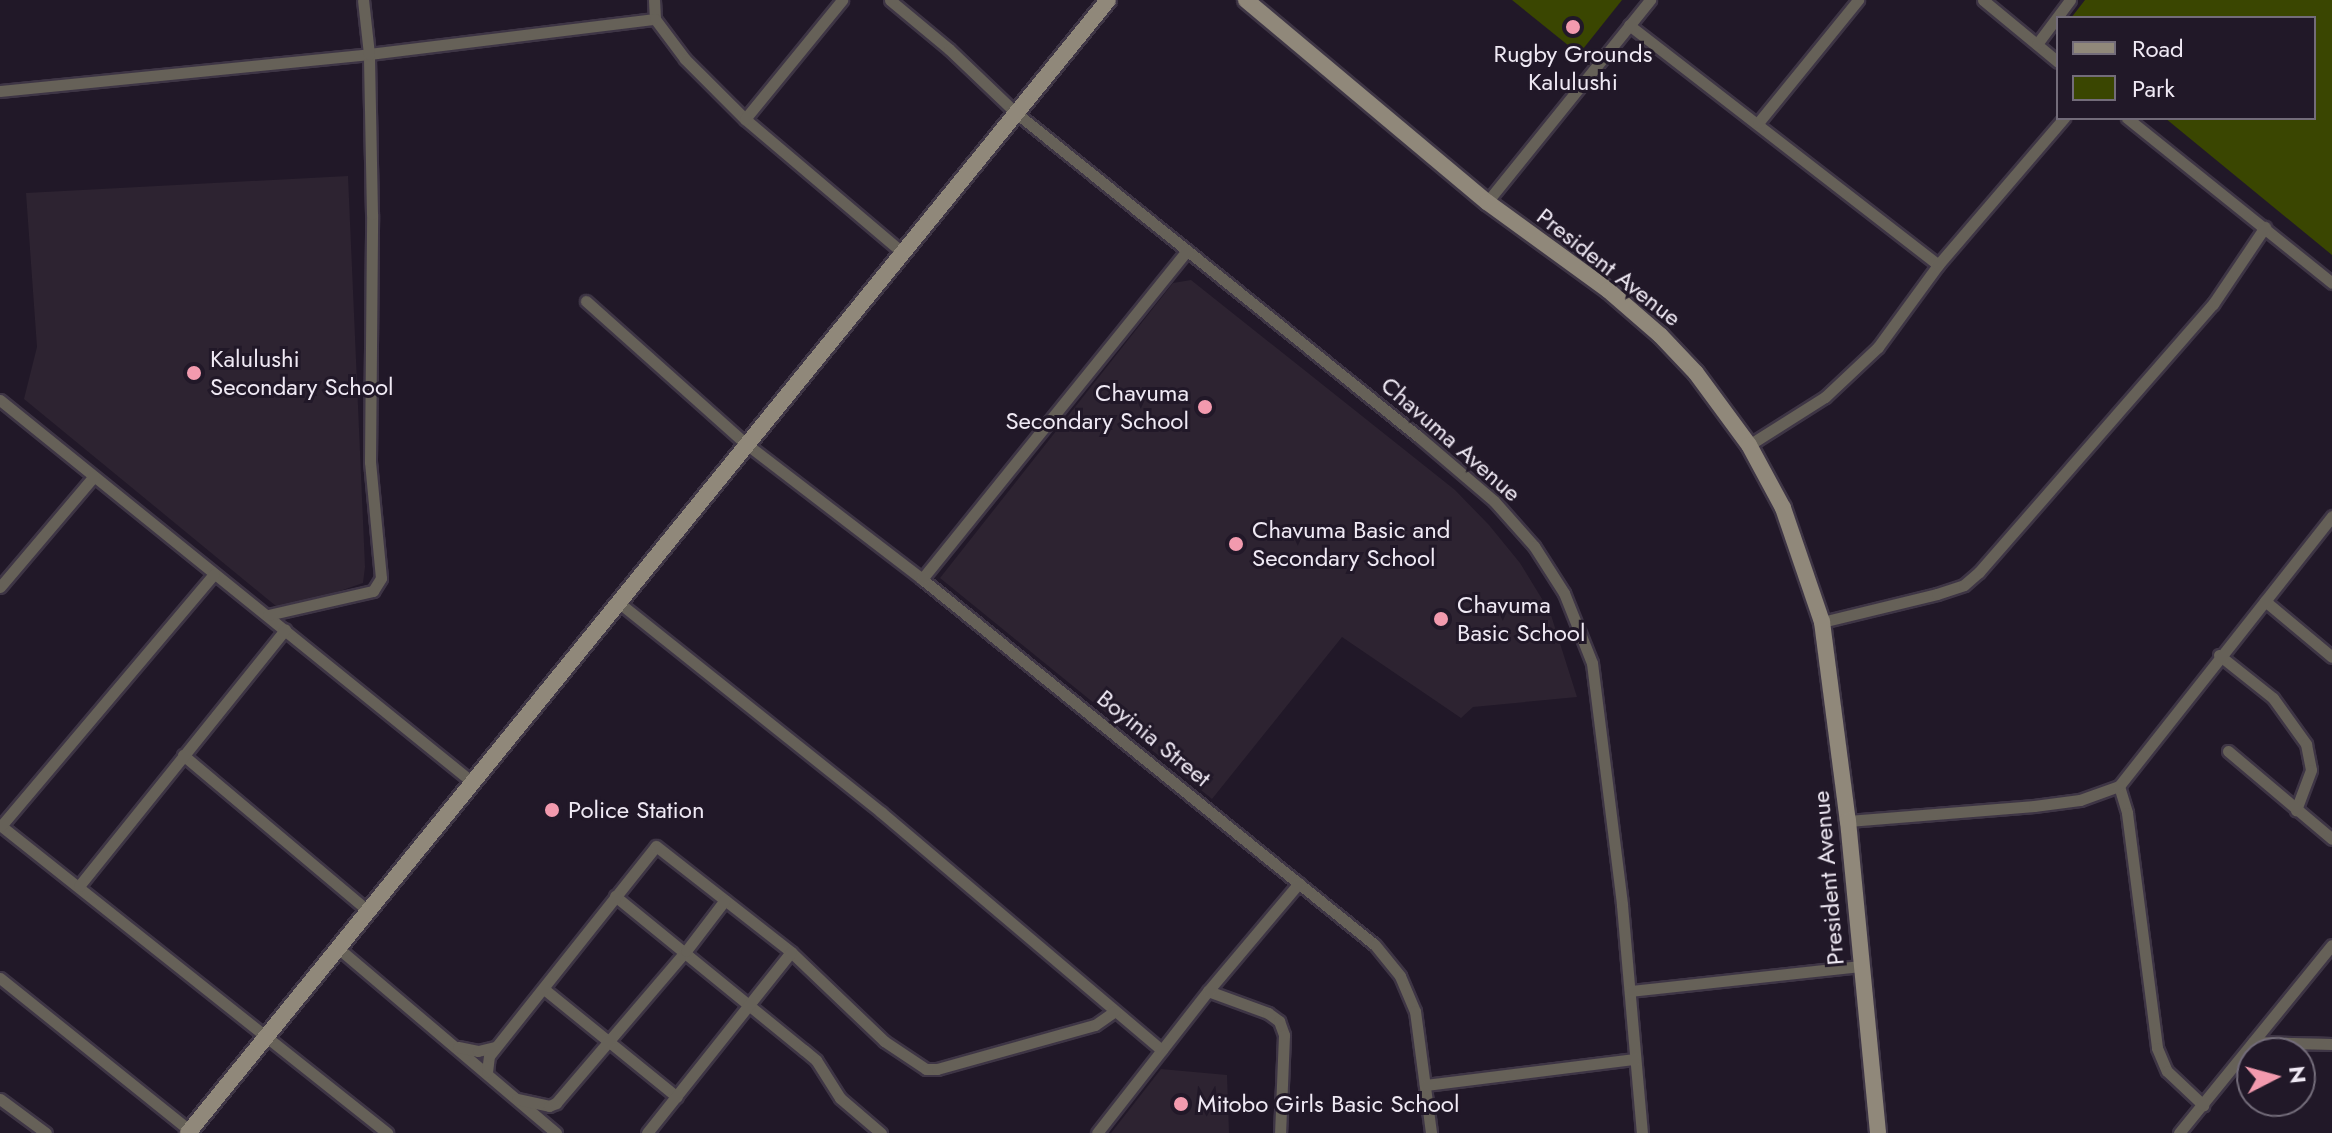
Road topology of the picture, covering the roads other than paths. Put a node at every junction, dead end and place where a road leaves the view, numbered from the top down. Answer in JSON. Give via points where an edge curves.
{"nodes":[{"id":1,"x":363,"y":0,"type":"edge"},
{"id":2,"x":654,"y":0,"type":"edge"},
{"id":3,"x":842,"y":0,"type":"edge"},
{"id":4,"x":890,"y":0,"type":"edge"},
{"id":5,"x":1108,"y":0,"type":"edge"},
{"id":6,"x":1246,"y":0,"type":"edge"},
{"id":7,"x":1650,"y":0,"type":"edge"},
{"id":8,"x":1858,"y":0,"type":"edge"},
{"id":9,"x":1983,"y":0,"type":"edge"},
{"id":10,"x":655,"y":19,"type":"junction"},
{"id":11,"x":2056,"y":19,"type":"edge"},
{"id":12,"x":1629,"y":25,"type":"junction"},
{"id":13,"x":2037,"y":44,"type":"junction"},
{"id":14,"x":369,"y":54,"type":"junction"},
{"id":15,"x":2056,"y":60,"type":"edge"},
{"id":16,"x":0,"y":91,"type":"edge"},
{"id":17,"x":1015,"y":112,"type":"junction"},
{"id":18,"x":745,"y":119,"type":"junction"},
{"id":19,"x":2062,"y":120,"type":"edge"},
{"id":20,"x":2130,"y":120,"type":"edge"},
{"id":21,"x":1758,"y":123,"type":"junction"},
{"id":22,"x":1487,"y":202,"type":"junction"},
{"id":23,"x":2265,"y":227,"type":"junction"},
{"id":24,"x":1187,"y":251,"type":"junction"},
{"id":25,"x":902,"y":252,"type":"junction"},
{"id":26,"x":1938,"y":265,"type":"junction"},
{"id":27,"x":2332,"y":283,"type":"edge"},
{"id":28,"x":586,"y":301,"type":"dead end"},
{"id":29,"x":0,"y":400,"type":"edge"},
{"id":30,"x":745,"y":443,"type":"junction"},
{"id":31,"x":1749,"y":445,"type":"junction"},
{"id":32,"x":94,"y":476,"type":"junction"},
{"id":33,"x":2332,"y":516,"type":"edge"},
{"id":34,"x":214,"y":574,"type":"junction"},
{"id":35,"x":922,"y":579,"type":"junction"},
{"id":36,"x":0,"y":587,"type":"edge"},
{"id":37,"x":2265,"y":601,"type":"junction"},
{"id":38,"x":618,"y":602,"type":"junction"},
{"id":39,"x":268,"y":615,"type":"junction"},
{"id":40,"x":1822,"y":622,"type":"junction"},
{"id":41,"x":285,"y":630,"type":"junction"},
{"id":42,"x":2219,"y":655,"type":"junction"},
{"id":43,"x":2332,"y":657,"type":"edge"},
{"id":44,"x":2228,"y":751,"type":"dead end"},
{"id":45,"x":183,"y":755,"type":"junction"},
{"id":46,"x":472,"y":782,"type":"junction"},
{"id":47,"x":2119,"y":786,"type":"junction"},
{"id":48,"x":2296,"y":810,"type":"junction"},
{"id":49,"x":1848,"y":821,"type":"junction"},
{"id":50,"x":0,"y":825,"type":"edge"},
{"id":51,"x":2332,"y":839,"type":"edge"},
{"id":52,"x":1299,"y":883,"type":"junction"},
{"id":53,"x":79,"y":886,"type":"junction"},
{"id":54,"x":615,"y":896,"type":"junction"},
{"id":55,"x":725,"y":900,"type":"junction"},
{"id":56,"x":368,"y":911,"type":"junction"},
{"id":57,"x":2332,"y":945,"type":"edge"},
{"id":58,"x":338,"y":948,"type":"junction"},
{"id":59,"x":686,"y":951,"type":"junction"},
{"id":60,"x":791,"y":952,"type":"junction"},
{"id":61,"x":1860,"y":966,"type":"junction"},
{"id":62,"x":0,"y":978,"type":"edge"},
{"id":63,"x":544,"y":989,"type":"junction"},
{"id":64,"x":1208,"y":991,"type":"junction"},
{"id":65,"x":1630,"y":991,"type":"junction"},
{"id":66,"x":751,"y":1005,"type":"junction"},
{"id":67,"x":1115,"y":1011,"type":"junction"},
{"id":68,"x":2257,"y":1037,"type":"edge"},
{"id":69,"x":265,"y":1038,"type":"junction"},
{"id":70,"x":608,"y":1041,"type":"junction"},
{"id":71,"x":454,"y":1046,"type":"junction"},
{"id":72,"x":496,"y":1047,"type":"junction"},
{"id":73,"x":1162,"y":1050,"type":"junction"},
{"id":74,"x":1633,"y":1059,"type":"junction"},
{"id":75,"x":2236,"y":1063,"type":"edge"},
{"id":76,"x":487,"y":1072,"type":"junction"},
{"id":77,"x":1425,"y":1085,"type":"junction"},
{"id":78,"x":677,"y":1097,"type":"junction"},
{"id":79,"x":0,"y":1099,"type":"edge"},
{"id":80,"x":517,"y":1099,"type":"junction"},
{"id":81,"x":2203,"y":1105,"type":"junction"},
{"id":82,"x":189,"y":1132,"type":"edge"},
{"id":83,"x":46,"y":1133,"type":"edge"},
{"id":84,"x":387,"y":1133,"type":"edge"},
{"id":85,"x":556,"y":1133,"type":"edge"},
{"id":86,"x":647,"y":1133,"type":"edge"},
{"id":87,"x":881,"y":1133,"type":"edge"},
{"id":88,"x":1097,"y":1133,"type":"edge"},
{"id":89,"x":1280,"y":1133,"type":"edge"},
{"id":90,"x":1431,"y":1133,"type":"edge"},
{"id":91,"x":1642,"y":1133,"type":"edge"},
{"id":92,"x":1878,"y":1133,"type":"edge"},
{"id":93,"x":2179,"y":1133,"type":"edge"}],
"edges":[{"from":1,"to":14,"type":"street"},
{"from":2,"to":10,"type":"street"},
{"from":3,"to":18,"type":"street"},
{"from":4,"to":17,"type":"street","name":"Chavuma Avenue"},
{"from":5,"to":17,"type":"street"},
{"from":6,"to":22,"type":"street","name":"President Avenue"},
{"from":7,"to":12,"type":"street"},
{"from":8,"to":21,"type":"street"},
{"from":9,"to":13,"type":"street"},
{"from":10,"to":14,"type":"street"},
{"from":10,"to":18,"type":"street","via":[[685,59]]},
{"from":11,"to":13,"type":"street"},
{"from":12,"to":21,"type":"street"},
{"from":12,"to":22,"type":"street"},
{"from":13,"to":15,"type":"street"},
{"from":14,"to":16,"type":"street"},
{"from":14,"to":39,"type":"street","via":[[370,462],[381,578],[373,591]]},
{"from":17,"to":24,"type":"street","name":"Chavuma Avenue"},
{"from":17,"to":25,"type":"street"},
{"from":18,"to":25,"type":"street"},
{"from":19,"to":26,"type":"street"},
{"from":20,"to":23,"type":"street"},
{"from":21,"to":26,"type":"street"},
{"from":22,"to":31,"type":"street","name":"President Avenue","via":[[1660,335],[1696,373]]},
{"from":23,"to":27,"type":"street"},
{"from":23,"to":40,"type":"street","via":[[2213,304],[1979,572],[1964,585],[1937,594]]},
{"from":24,"to":35,"type":"street"},
{"from":24,"to":65,"type":"street","name":"Chavuma Avenue","via":[[1494,501],[1534,546],[1564,593],[1592,663]]},
{"from":25,"to":30,"type":"street"},
{"from":26,"to":31,"type":"street","via":[[1878,347],[1846,380]]},
{"from":28,"to":30,"type":"street","name":"Boyinia Street"},
{"from":29,"to":32,"type":"street"},
{"from":30,"to":35,"type":"street","name":"Boyinia Street"},
{"from":30,"to":38,"type":"street"},
{"from":31,"to":40,"type":"street","name":"President Avenue","via":[[1783,508]]},
{"from":32,"to":34,"type":"street"},
{"from":32,"to":36,"type":"street"},
{"from":33,"to":37,"type":"street"},
{"from":34,"to":39,"type":"street"},
{"from":34,"to":50,"type":"street"},
{"from":35,"to":52,"type":"street","name":"Boyinia Street"},
{"from":37,"to":42,"type":"street"},
{"from":37,"to":43,"type":"street"},
{"from":38,"to":46,"type":"street"},
{"from":38,"to":67,"type":"street","via":[[881,812]]},
{"from":39,"to":41,"type":"street"},
{"from":40,"to":49,"type":"street","name":"President Avenue"},
{"from":41,"to":45,"type":"street"},
{"from":41,"to":46,"type":"street"},
{"from":42,"to":47,"type":"street"},
{"from":42,"to":48,"type":"street","via":[[2273,698],[2306,744],[2311,770]]},
{"from":44,"to":48,"type":"street"},
{"from":45,"to":53,"type":"street"},
{"from":45,"to":56,"type":"street"},
{"from":46,"to":56,"type":"street"},
{"from":47,"to":49,"type":"street","via":[[2080,800],[2034,806]]},
{"from":47,"to":81,"type":"street","via":[[2127,813],[2157,1048],[2167,1071]]},
{"from":48,"to":51,"type":"street"},
{"from":49,"to":61,"type":"street","name":"President Avenue"},
{"from":50,"to":53,"type":"street"},
{"from":52,"to":64,"type":"street"},
{"from":52,"to":77,"type":"street","name":"Boyinia Street","via":[[1375,945],[1400,976],[1415,1011]]},
{"from":53,"to":69,"type":"street"},
{"from":54,"to":55,"type":"street","via":[[656,846]]},
{"from":54,"to":59,"type":"street"},
{"from":54,"to":63,"type":"street"},
{"from":55,"to":59,"type":"street"},
{"from":55,"to":60,"type":"street"},
{"from":56,"to":58,"type":"street"},
{"from":57,"to":68,"type":"street"},
{"from":58,"to":69,"type":"street"},
{"from":58,"to":71,"type":"street"},
{"from":59,"to":66,"type":"street"},
{"from":59,"to":70,"type":"street"},
{"from":60,"to":66,"type":"street"},
{"from":60,"to":67,"type":"street","via":[[884,1041],[926,1069],[1085,1029]]},
{"from":61,"to":65,"type":"street"},
{"from":61,"to":92,"type":"street","name":"President Avenue"},
{"from":62,"to":82,"type":"street"},
{"from":63,"to":70,"type":"street"},
{"from":63,"to":72,"type":"street"},
{"from":64,"to":73,"type":"street"},
{"from":64,"to":89,"type":"street","via":[[1279,1021],[1284,1035]]},
{"from":65,"to":74,"type":"street","name":"Chavuma Avenue"},
{"from":66,"to":78,"type":"street"},
{"from":66,"to":87,"type":"street","via":[[816,1060],[840,1098]]},
{"from":67,"to":73,"type":"street"},
{"from":69,"to":82,"type":"street"},
{"from":69,"to":84,"type":"street"},
{"from":70,"to":78,"type":"street"},
{"from":70,"to":80,"type":"street","via":[[553,1105]]},
{"from":71,"to":72,"type":"street","via":[[478,1051]]},
{"from":71,"to":76,"type":"street"},
{"from":72,"to":76,"type":"street"},
{"from":73,"to":88,"type":"street"},
{"from":74,"to":77,"type":"street"},
{"from":74,"to":91,"type":"street","name":"Chavuma Avenue"},
{"from":75,"to":81,"type":"street"},
{"from":76,"to":80,"type":"street"},
{"from":77,"to":90,"type":"street","name":"Boyinia Street"},
{"from":78,"to":86,"type":"street"},
{"from":79,"to":83,"type":"street"},
{"from":80,"to":85,"type":"street"},
{"from":81,"to":93,"type":"street"}]}
